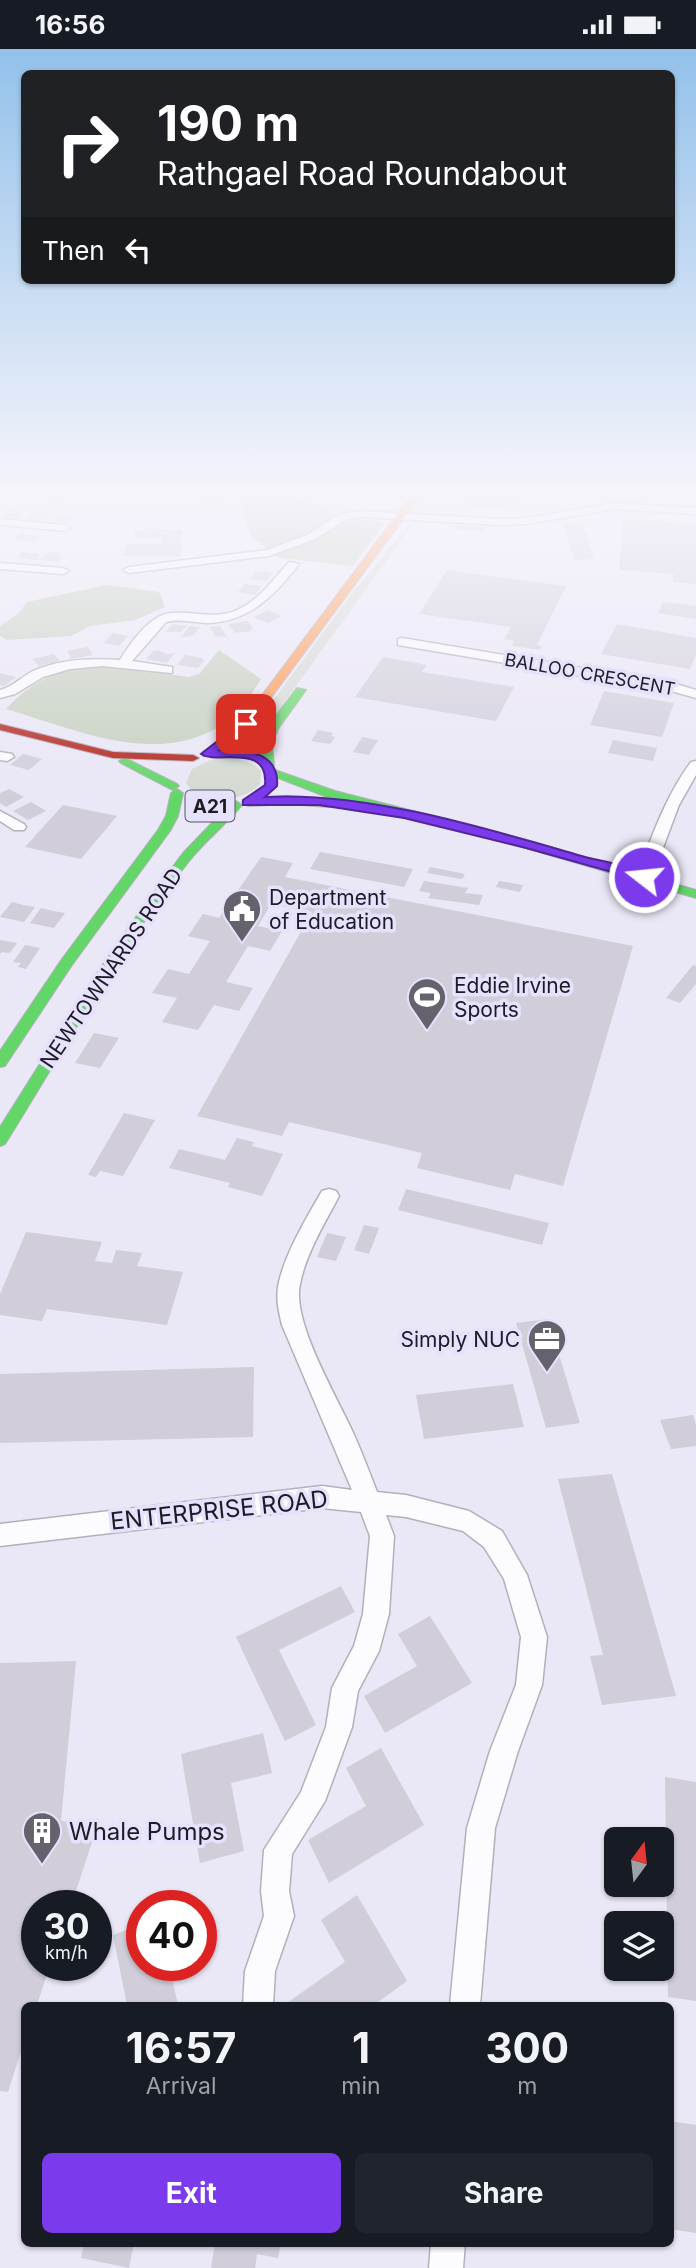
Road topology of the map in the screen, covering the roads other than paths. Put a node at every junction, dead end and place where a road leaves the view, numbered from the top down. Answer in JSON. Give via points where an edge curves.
{"nodes":[{"id":1,"x":268,"y":592,"type":"edge"},
{"id":2,"x":346,"y":592,"type":"edge"},
{"id":3,"x":402,"y":642,"type":"dead end"},
{"id":4,"x":125,"y":662,"type":"junction"},
{"id":5,"x":167,"y":670,"type":"dead end"},
{"id":6,"x":312,"y":676,"type":"dead end"},
{"id":7,"x":0,"y":694,"type":"edge"},
{"id":8,"x":696,"y":694,"type":"edge"},
{"id":9,"x":0,"y":727,"type":"edge"},
{"id":10,"x":113,"y":755,"type":"junction"},
{"id":11,"x":200,"y":756,"type":"junction"},
{"id":12,"x":696,"y":765,"type":"edge"},
{"id":13,"x":270,"y":769,"type":"junction"},
{"id":14,"x":175,"y":790,"type":"junction"},
{"id":15,"x":242,"y":804,"type":"junction"},
{"id":16,"x":404,"y":814,"type":"junction"},
{"id":17,"x":1,"y":816,"type":"edge"},
{"id":18,"x":19,"y":827,"type":"dead end"},
{"id":19,"x":644,"y":877,"type":"junction"},
{"id":20,"x":696,"y":894,"type":"edge"},
{"id":21,"x":0,"y":1062,"type":"edge"},
{"id":22,"x":0,"y":1140,"type":"edge"},
{"id":23,"x":329,"y":1196,"type":"dead end"},
{"id":24,"x":368,"y":1500,"type":"junction"},
{"id":25,"x":0,"y":1535,"type":"edge"},
{"id":26,"x":258,"y":2002,"type":"edge"},
{"id":27,"x":465,"y":2002,"type":"edge"},
{"id":28,"x":448,"y":2247,"type":"edge"},
{"id":29,"x":446,"y":2268,"type":"edge"}],
"edges":[{"from":1,"to":4,"type":"street","via":[[253,608],[228,617],[166,617]]},
{"from":2,"to":11,"type":"main road","number":"A21","via":[[246,724]]},
{"from":3,"to":8,"type":"street","name":"BALLOO CRESCENT"},
{"from":4,"to":5,"type":"street"},
{"from":4,"to":7,"type":"street","via":[[58,668]]},
{"from":6,"to":13,"type":"main road","number":"A21","via":[[273,729],[267,744]]},
{"from":9,"to":10,"type":"main road"},
{"from":10,"to":11,"type":"main road"},
{"from":10,"to":14,"type":"main road"},
{"from":11,"to":13,"type":"main road","via":[[242,754]]},
{"from":11,"to":14,"type":"main road","number":"A21","via":[[174,772]]},
{"from":12,"to":19,"type":"street","via":[[670,806]]},
{"from":13,"to":15,"type":"main road","number":"A21","via":[[271,786]]},
{"from":13,"to":16,"type":"main road","via":[[331,794]]},
{"from":14,"to":15,"type":"main road","number":"A21","via":[[202,804]]},
{"from":14,"to":21,"type":"main road","name":"NEWTOWNARDS ROAD","number":"A21","via":[[172,816],[164,831]]},
{"from":15,"to":16,"type":"main road","via":[[287,800]]},
{"from":15,"to":22,"type":"main road","name":"NEWTOWNARDS ROAD","number":"A21","via":[[187,856],[148,910]]},
{"from":16,"to":19,"type":"main road"},
{"from":17,"to":18,"type":"street"},
{"from":19,"to":20,"type":"main road"},
{"from":23,"to":24,"type":"street","via":[[289,1284],[288,1304]]},
{"from":24,"to":25,"type":"street","name":"ENTERPRISE ROAD","via":[[322,1497]]},
{"from":24,"to":26,"type":"street","via":[[382,1536],[376,1614],[366,1651],[345,1688],[339,1727],[311,1801],[278,1850],[275,1891],[279,1916],[260,1971]]},
{"from":24,"to":27,"type":"street","name":"ENTERPRISE ROAD","via":[[469,1522],[493,1539],[515,1575],[534,1637],[529,1685],[481,1828]]},
{"from":28,"to":29,"type":"street"}]}
